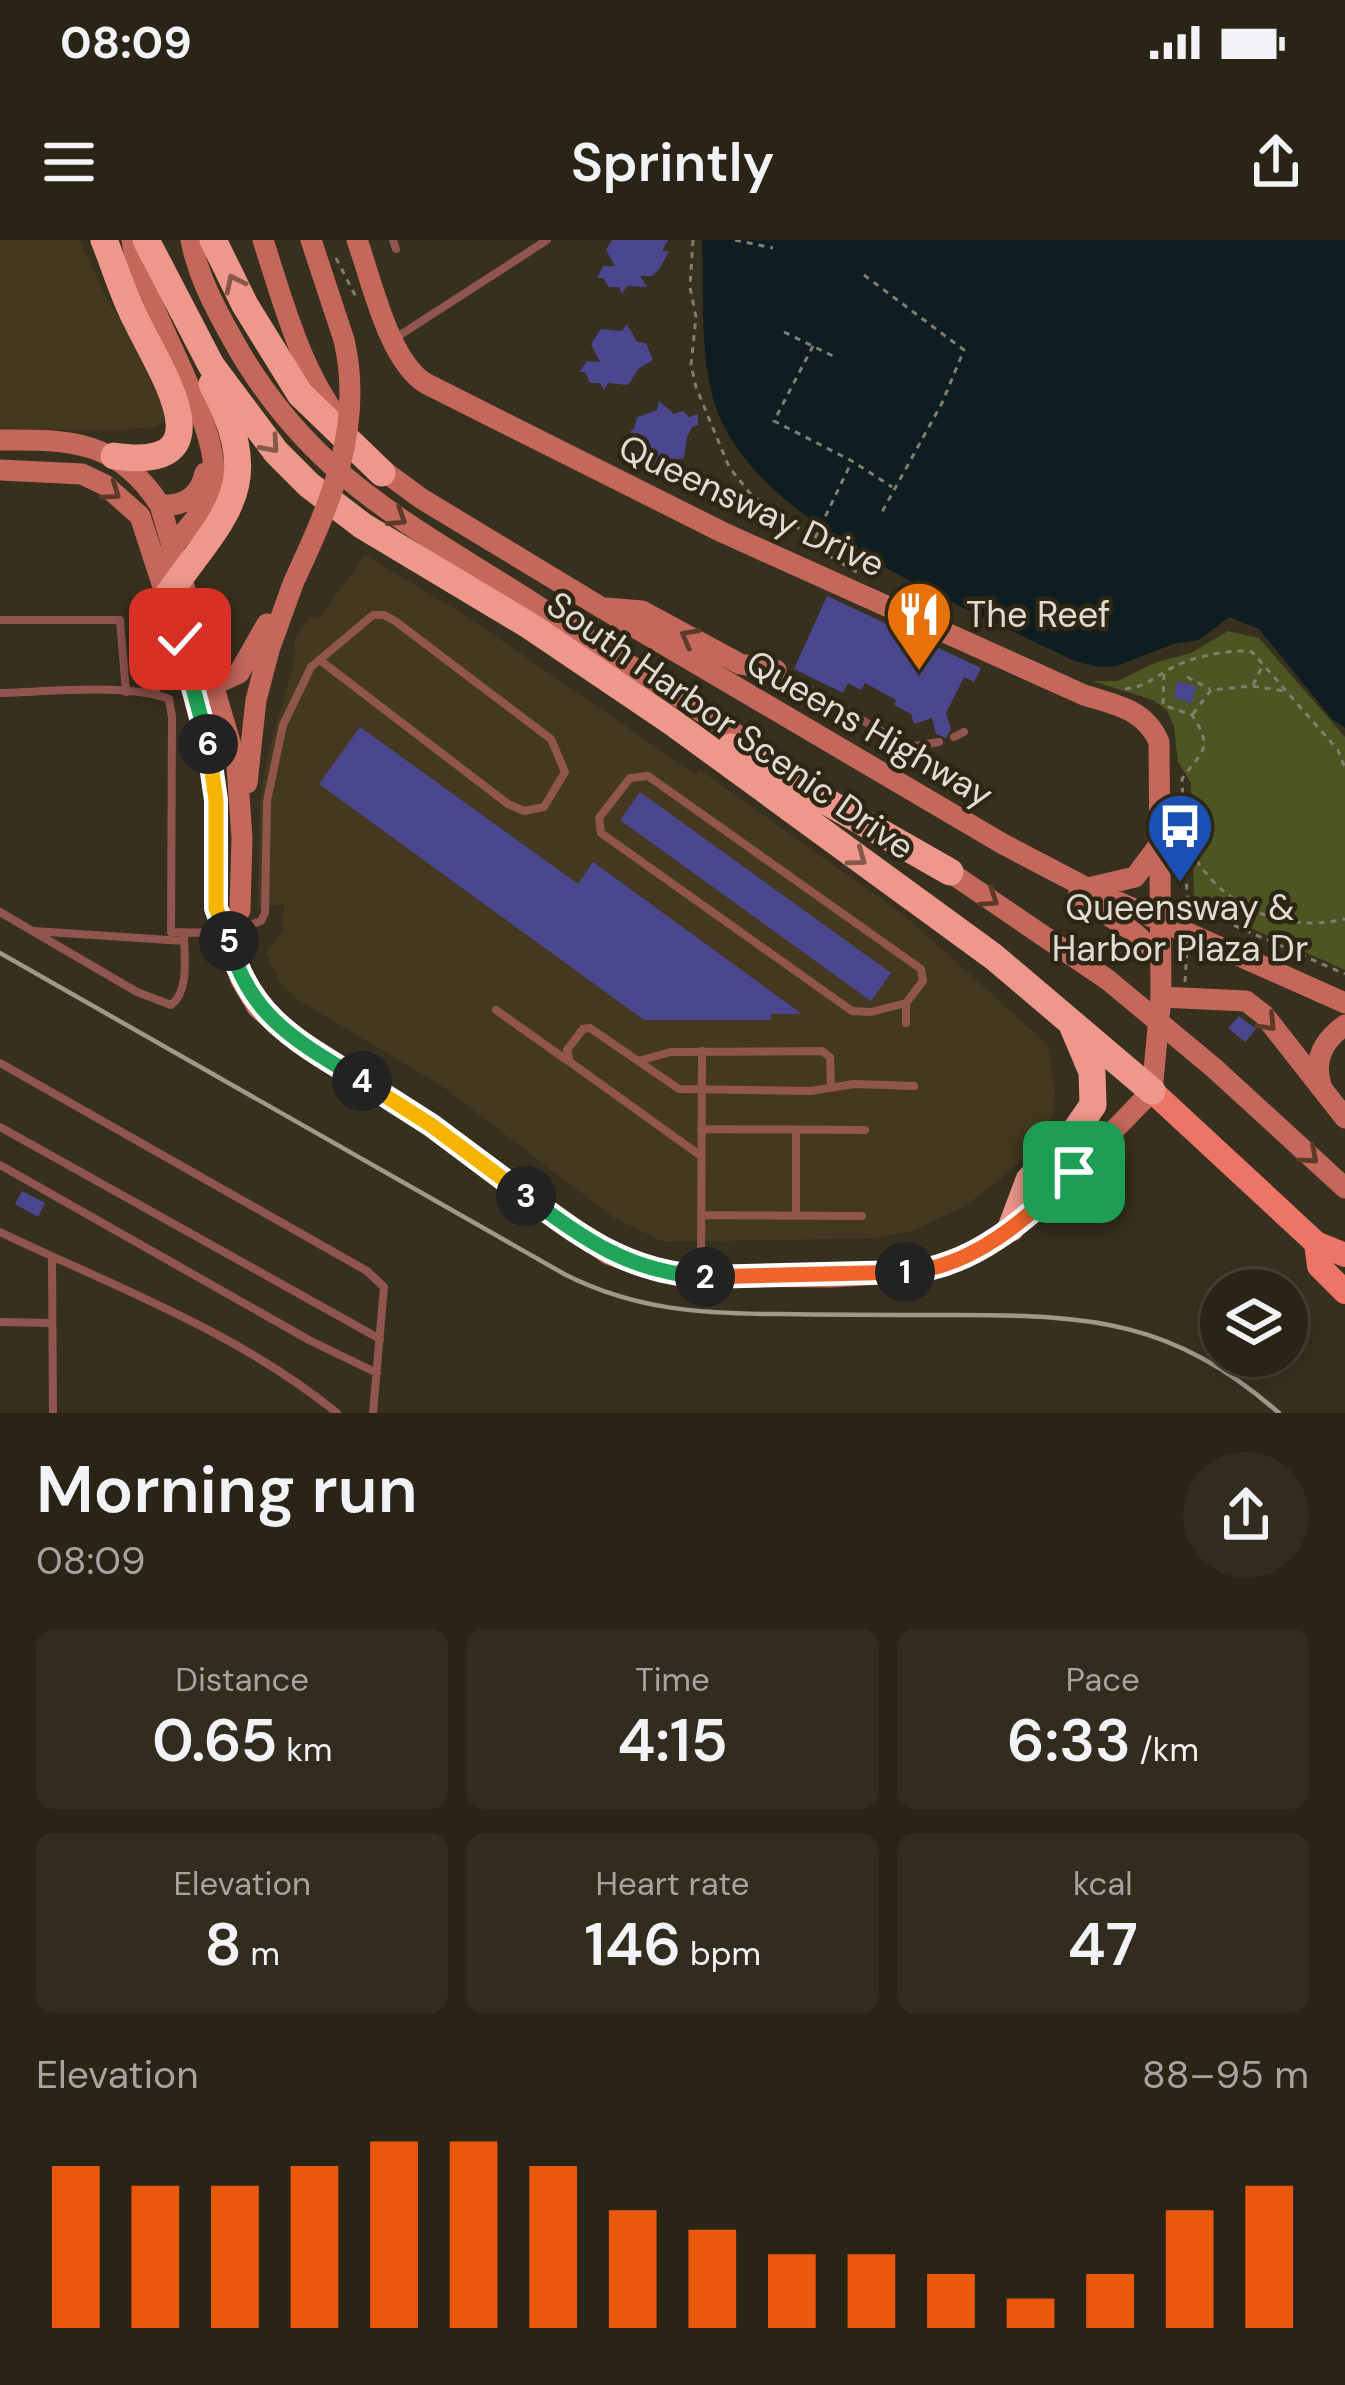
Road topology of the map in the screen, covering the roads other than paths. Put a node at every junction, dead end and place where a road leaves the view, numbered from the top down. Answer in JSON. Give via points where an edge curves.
{"nodes":[{"id":1,"x":104,"y":240,"type":"edge"},
{"id":2,"x":132,"y":240,"type":"edge"},
{"id":3,"x":146,"y":240,"type":"edge"},
{"id":4,"x":190,"y":240,"type":"edge"},
{"id":5,"x":213,"y":240,"type":"edge"},
{"id":6,"x":263,"y":240,"type":"edge"},
{"id":7,"x":311,"y":240,"type":"edge"},
{"id":8,"x":357,"y":240,"type":"edge"},
{"id":9,"x":547,"y":240,"type":"edge"},
{"id":10,"x":163,"y":276,"type":"junction"},
{"id":11,"x":393,"y":340,"type":"junction"},
{"id":12,"x":205,"y":431,"type":"junction"},
{"id":13,"x":0,"y":440,"type":"edge"},
{"id":14,"x":114,"y":456,"type":"junction"},
{"id":15,"x":0,"y":470,"type":"edge"},
{"id":16,"x":382,"y":473,"type":"junction"},
{"id":17,"x":160,"y":505,"type":"junction"},
{"id":18,"x":174,"y":543,"type":"junction"},
{"id":19,"x":169,"y":578,"type":"junction"},
{"id":20,"x":295,"y":579,"type":"junction"},
{"id":21,"x":602,"y":608,"type":"junction"},
{"id":22,"x":0,"y":620,"type":"edge"},
{"id":23,"x":321,"y":661,"type":"junction"},
{"id":24,"x":593,"y":667,"type":"junction"},
{"id":25,"x":776,"y":670,"type":"joint"},
{"id":26,"x":206,"y":689,"type":"junction"},
{"id":27,"x":126,"y":692,"type":"junction"},
{"id":28,"x":0,"y":693,"type":"edge"},
{"id":29,"x":156,"y":694,"type":"junction"},
{"id":30,"x":964,"y":732,"type":"dead end"},
{"id":31,"x":954,"y":737,"type":"dead end"},
{"id":32,"x":939,"y":742,"type":"dead end"},
{"id":33,"x":909,"y":747,"type":"junction"},
{"id":34,"x":894,"y":782,"type":"junction"},
{"id":35,"x":945,"y":811,"type":"junction"},
{"id":36,"x":242,"y":838,"type":"junction"},
{"id":37,"x":1159,"y":844,"type":"junction"},
{"id":38,"x":950,"y":872,"type":"junction"},
{"id":39,"x":1087,"y":888,"type":"junction"},
{"id":40,"x":0,"y":912,"type":"edge"},
{"id":41,"x":1160,"y":920,"type":"junction"},
{"id":42,"x":32,"y":931,"type":"junction"},
{"id":43,"x":226,"y":933,"type":"junction"},
{"id":44,"x":184,"y":937,"type":"junction"},
{"id":45,"x":1160,"y":956,"type":"junction"},
{"id":46,"x":1161,"y":997,"type":"junction"},
{"id":47,"x":906,"y":1003,"type":"junction"},
{"id":48,"x":1345,"y":1003,"type":"edge"},
{"id":49,"x":496,"y":1010,"type":"dead end"},
{"id":50,"x":906,"y":1023,"type":"dead end"},
{"id":51,"x":1072,"y":1023,"type":"junction"},
{"id":52,"x":1345,"y":1025,"type":"edge"},
{"id":53,"x":702,"y":1052,"type":"junction"},
{"id":54,"x":638,"y":1061,"type":"junction"},
{"id":55,"x":0,"y":1063,"type":"edge"},
{"id":56,"x":570,"y":1063,"type":"junction"},
{"id":57,"x":914,"y":1086,"type":"dead end"},
{"id":58,"x":702,"y":1088,"type":"junction"},
{"id":59,"x":831,"y":1088,"type":"junction"},
{"id":60,"x":1322,"y":1088,"type":"junction"},
{"id":61,"x":1152,"y":1091,"type":"junction"},
{"id":62,"x":1345,"y":1118,"type":"edge"},
{"id":63,"x":0,"y":1127,"type":"edge"},
{"id":64,"x":701,"y":1130,"type":"junction"},
{"id":65,"x":796,"y":1130,"type":"junction"},
{"id":66,"x":865,"y":1130,"type":"dead end"},
{"id":67,"x":701,"y":1156,"type":"junction"},
{"id":68,"x":0,"y":1165,"type":"edge"},
{"id":69,"x":1345,"y":1188,"type":"edge"},
{"id":70,"x":700,"y":1215,"type":"junction"},
{"id":71,"x":796,"y":1215,"type":"junction"},
{"id":72,"x":862,"y":1216,"type":"dead end"},
{"id":73,"x":1010,"y":1228,"type":"junction"},
{"id":74,"x":0,"y":1232,"type":"edge"},
{"id":75,"x":1316,"y":1243,"type":"junction"},
{"id":76,"x":1345,"y":1255,"type":"edge"},
{"id":77,"x":52,"y":1257,"type":"junction"},
{"id":78,"x":701,"y":1276,"type":"junction"},
{"id":79,"x":1345,"y":1292,"type":"edge"},
{"id":80,"x":0,"y":1322,"type":"edge"},
{"id":81,"x":52,"y":1323,"type":"junction"},
{"id":82,"x":380,"y":1339,"type":"junction"},
{"id":83,"x":377,"y":1373,"type":"junction"},
{"id":84,"x":53,"y":1413,"type":"edge"},
{"id":85,"x":337,"y":1413,"type":"edge"},
{"id":86,"x":373,"y":1413,"type":"edge"}],
"edges":[{"from":1,"to":14,"type":"highway","via":[[181,425],[162,456]]},
{"from":2,"to":12,"type":"main road","via":[[140,280]]},
{"from":3,"to":10,"type":"highway","name":"South Harbor Scenic Drive"},
{"from":4,"to":38,"type":"main road","one_way":true,"via":[[260,389],[307,445],[390,513]]},
{"from":16,"to":5,"type":"highway","one_way":true,"via":[[300,394]]},
{"from":6,"to":16,"type":"main road","via":[[313,377]]},
{"from":7,"to":20,"type":"main road","bridge":true,"via":[[344,340],[351,405],[329,505]]},
{"from":8,"to":11,"type":"main road","name":"Queensway Drive"},
{"from":9,"to":11,"type":"lane"},
{"from":10,"to":19,"type":"highway","via":[[217,394],[236,466],[231,508]]},
{"from":10,"to":24,"type":"highway","name":"South Harbor Scenic Drive","one_way":true,"via":[[224,383],[309,485]]},
{"from":11,"to":37,"type":"main road","name":"Queensway Drive","via":[[424,383],[722,532],[1144,717],[1159,742]]},
{"from":12,"to":17,"type":"main road","via":[[198,490],[185,502]]},
{"from":12,"to":18,"type":"main road","via":[[212,489]]},
{"from":13,"to":14,"type":"main road","via":[[63,440]]},
{"from":14,"to":17,"type":"main road"},
{"from":15,"to":19,"type":"main road","one_way":true,"via":[[82,474],[105,484],[140,516]]},
{"from":16,"to":21,"type":"main road","name":"Queens Highway"},
{"from":17,"to":18,"type":"main road"},
{"from":18,"to":19,"type":"main road"},
{"from":19,"to":26,"type":"main road"},
{"from":19,"to":29,"type":"lane","via":[[158,616]]},
{"from":20,"to":26,"type":"main road","via":[[247,663],[232,680]]},
{"from":20,"to":36,"type":"main road","via":[[256,700]]},
{"from":25,"to":21,"type":"main road","one_way":true,"via":[[740,664],[642,611]]},
{"from":21,"to":34,"type":"main road","name":"Queens Highway"},
{"from":22,"to":27,"type":"lane","via":[[120,620]]},
{"from":23,"to":23,"type":"lane","via":[[508,804],[544,807],[556,792],[565,772],[551,739],[384,615],[363,619]]},
{"from":23,"to":43,"type":"lane","via":[[300,684],[272,773],[265,913]]},
{"from":24,"to":38,"type":"highway"},
{"from":24,"to":51,"type":"highway","name":"South Harbor Scenic Drive","one_way":true,"via":[[994,957]]},
{"from":25,"to":33,"type":"lane"},
{"from":26,"to":36,"type":"main road","via":[[237,766]]},
{"from":26,"to":43,"type":"main road","via":[[216,908]]},
{"from":27,"to":28,"type":"lane"},
{"from":27,"to":29,"type":"lane"},
{"from":29,"to":44,"type":"lane","via":[[169,699],[172,717],[171,932]]},
{"from":30,"to":31,"type":"lane"},
{"from":32,"to":33,"type":"lane"},
{"from":33,"to":34,"type":"lane"},
{"from":34,"to":35,"type":"main road","name":"Queens Highway"},
{"from":35,"to":39,"type":"main road","name":"Queens Highway"},
{"from":35,"to":45,"type":"main road"},
{"from":36,"to":43,"type":"main road","via":[[240,910]]},
{"from":37,"to":39,"type":"main road","via":[[1136,877]]},
{"from":37,"to":41,"type":"main road","name":"Queensway Drive"},
{"from":38,"to":69,"type":"main road","one_way":true,"bridge":true,"via":[[1108,980]]},
{"from":39,"to":41,"type":"main road","name":"Queens Highway"},
{"from":40,"to":42,"type":"lane"},
{"from":41,"to":45,"type":"main road","name":"Queensway Drive"},
{"from":41,"to":48,"type":"main road","name":"Queens Highway"},
{"from":42,"to":44,"type":"lane"},
{"from":42,"to":44,"type":"lane","via":[[171,1005],[183,992]]},
{"from":43,"to":44,"type":"lane"},
{"from":43,"to":78,"type":"main road","via":[[257,1007],[278,1026],[608,1254]]},
{"from":45,"to":46,"type":"main road","name":"Queensway Drive"},
{"from":46,"to":60,"type":"main road","one_way":true,"via":[[1246,1001]]},
{"from":46,"to":61,"type":"main road","name":"Queensway Drive"},
{"from":47,"to":47,"type":"lane","via":[[923,981],[921,969],[648,776],[629,778],[599,818],[601,832],[852,1011]]},
{"from":47,"to":50,"type":"lane"},
{"from":49,"to":56,"type":"lane"},
{"from":51,"to":61,"type":"highway","name":"South Harbor Scenic Drive"},
{"from":51,"to":73,"type":"highway","via":[[1092,1072],[1094,1105],[1029,1180]]},
{"from":52,"to":60,"type":"main road","via":[[1320,1053]]},
{"from":53,"to":54,"type":"lane"},
{"from":53,"to":58,"type":"lane"},
{"from":53,"to":59,"type":"lane","via":[[822,1051],[830,1057]]},
{"from":54,"to":56,"type":"lane","via":[[590,1028],[567,1050]]},
{"from":54,"to":58,"type":"lane","via":[[679,1089]]},
{"from":55,"to":82,"type":"lane","via":[[367,1271],[384,1287]]},
{"from":56,"to":67,"type":"lane"},
{"from":57,"to":59,"type":"lane"},
{"from":58,"to":59,"type":"lane"},
{"from":58,"to":64,"type":"lane"},
{"from":60,"to":62,"type":"main road"},
{"from":61,"to":73,"type":"main road"},
{"from":61,"to":75,"type":"main road","name":"South Harbor Scenic Drive"},
{"from":63,"to":82,"type":"lane"},
{"from":64,"to":65,"type":"lane"},
{"from":64,"to":67,"type":"lane"},
{"from":65,"to":66,"type":"lane"},
{"from":65,"to":71,"type":"lane"},
{"from":67,"to":70,"type":"lane"},
{"from":68,"to":83,"type":"lane"},
{"from":70,"to":71,"type":"lane"},
{"from":70,"to":78,"type":"lane"},
{"from":71,"to":72,"type":"lane"},
{"from":73,"to":78,"type":"main road","via":[[919,1272]]},
{"from":74,"to":77,"type":"lane"},
{"from":75,"to":76,"type":"main road","name":"South Harbor Scenic Drive"},
{"from":75,"to":79,"type":"main road","name":"South Harbor Scenic Drive","via":[[1319,1266]]},
{"from":77,"to":81,"type":"lane"},
{"from":77,"to":85,"type":"lane","via":[[217,1334]]},
{"from":80,"to":81,"type":"lane"},
{"from":81,"to":84,"type":"lane"},
{"from":82,"to":83,"type":"lane"},
{"from":83,"to":86,"type":"lane"}]}
